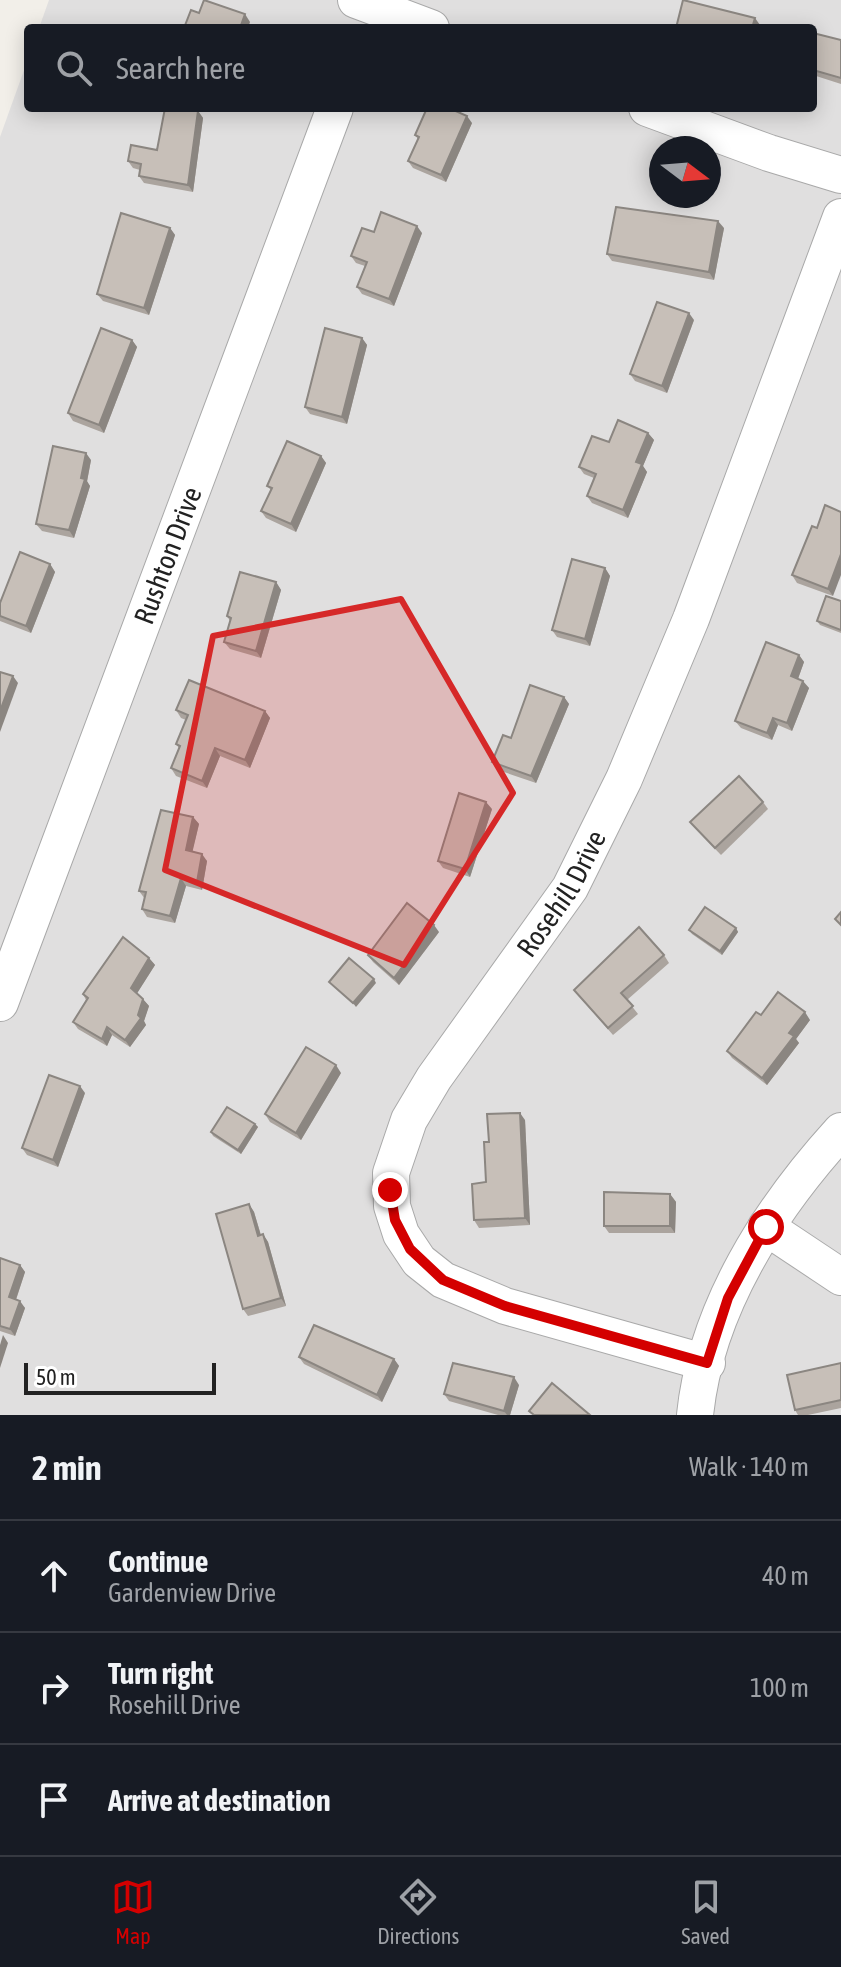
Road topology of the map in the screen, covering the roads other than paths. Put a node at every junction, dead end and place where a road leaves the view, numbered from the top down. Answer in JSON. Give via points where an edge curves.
{"nodes":[{"id":1,"x":367,"y":9,"type":"edge"},
{"id":2,"x":418,"y":24,"type":"edge"},
{"id":3,"x":334,"y":112,"type":"edge"},
{"id":4,"x":659,"y":112,"type":"edge"},
{"id":5,"x":841,"y":175,"type":"edge"},
{"id":6,"x":841,"y":217,"type":"edge"},
{"id":7,"x":0,"y":1003,"type":"edge"},
{"id":8,"x":841,"y":1131,"type":"edge"},
{"id":9,"x":766,"y":1227,"type":"junction"},
{"id":10,"x":841,"y":1277,"type":"edge"},
{"id":11,"x":707,"y":1363,"type":"junction"},
{"id":12,"x":695,"y":1415,"type":"edge"}],
"edges":[{"from":1,"to":2,"type":"street"},
{"from":3,"to":7,"type":"street","name":"Rushton Drive"},
{"from":4,"to":5,"type":"street"},
{"from":6,"to":11,"type":"street","name":"Rosehill Drive","via":[[691,619],[613,804],[570,888],[434,1078],[409,1120],[391,1173],[392,1206],[401,1234],[419,1261],[443,1280],[505,1306]]},
{"from":8,"to":9,"type":"street"},
{"from":9,"to":10,"type":"street"},
{"from":9,"to":11,"type":"street","via":[[728,1298]]},
{"from":11,"to":12,"type":"street"}]}
